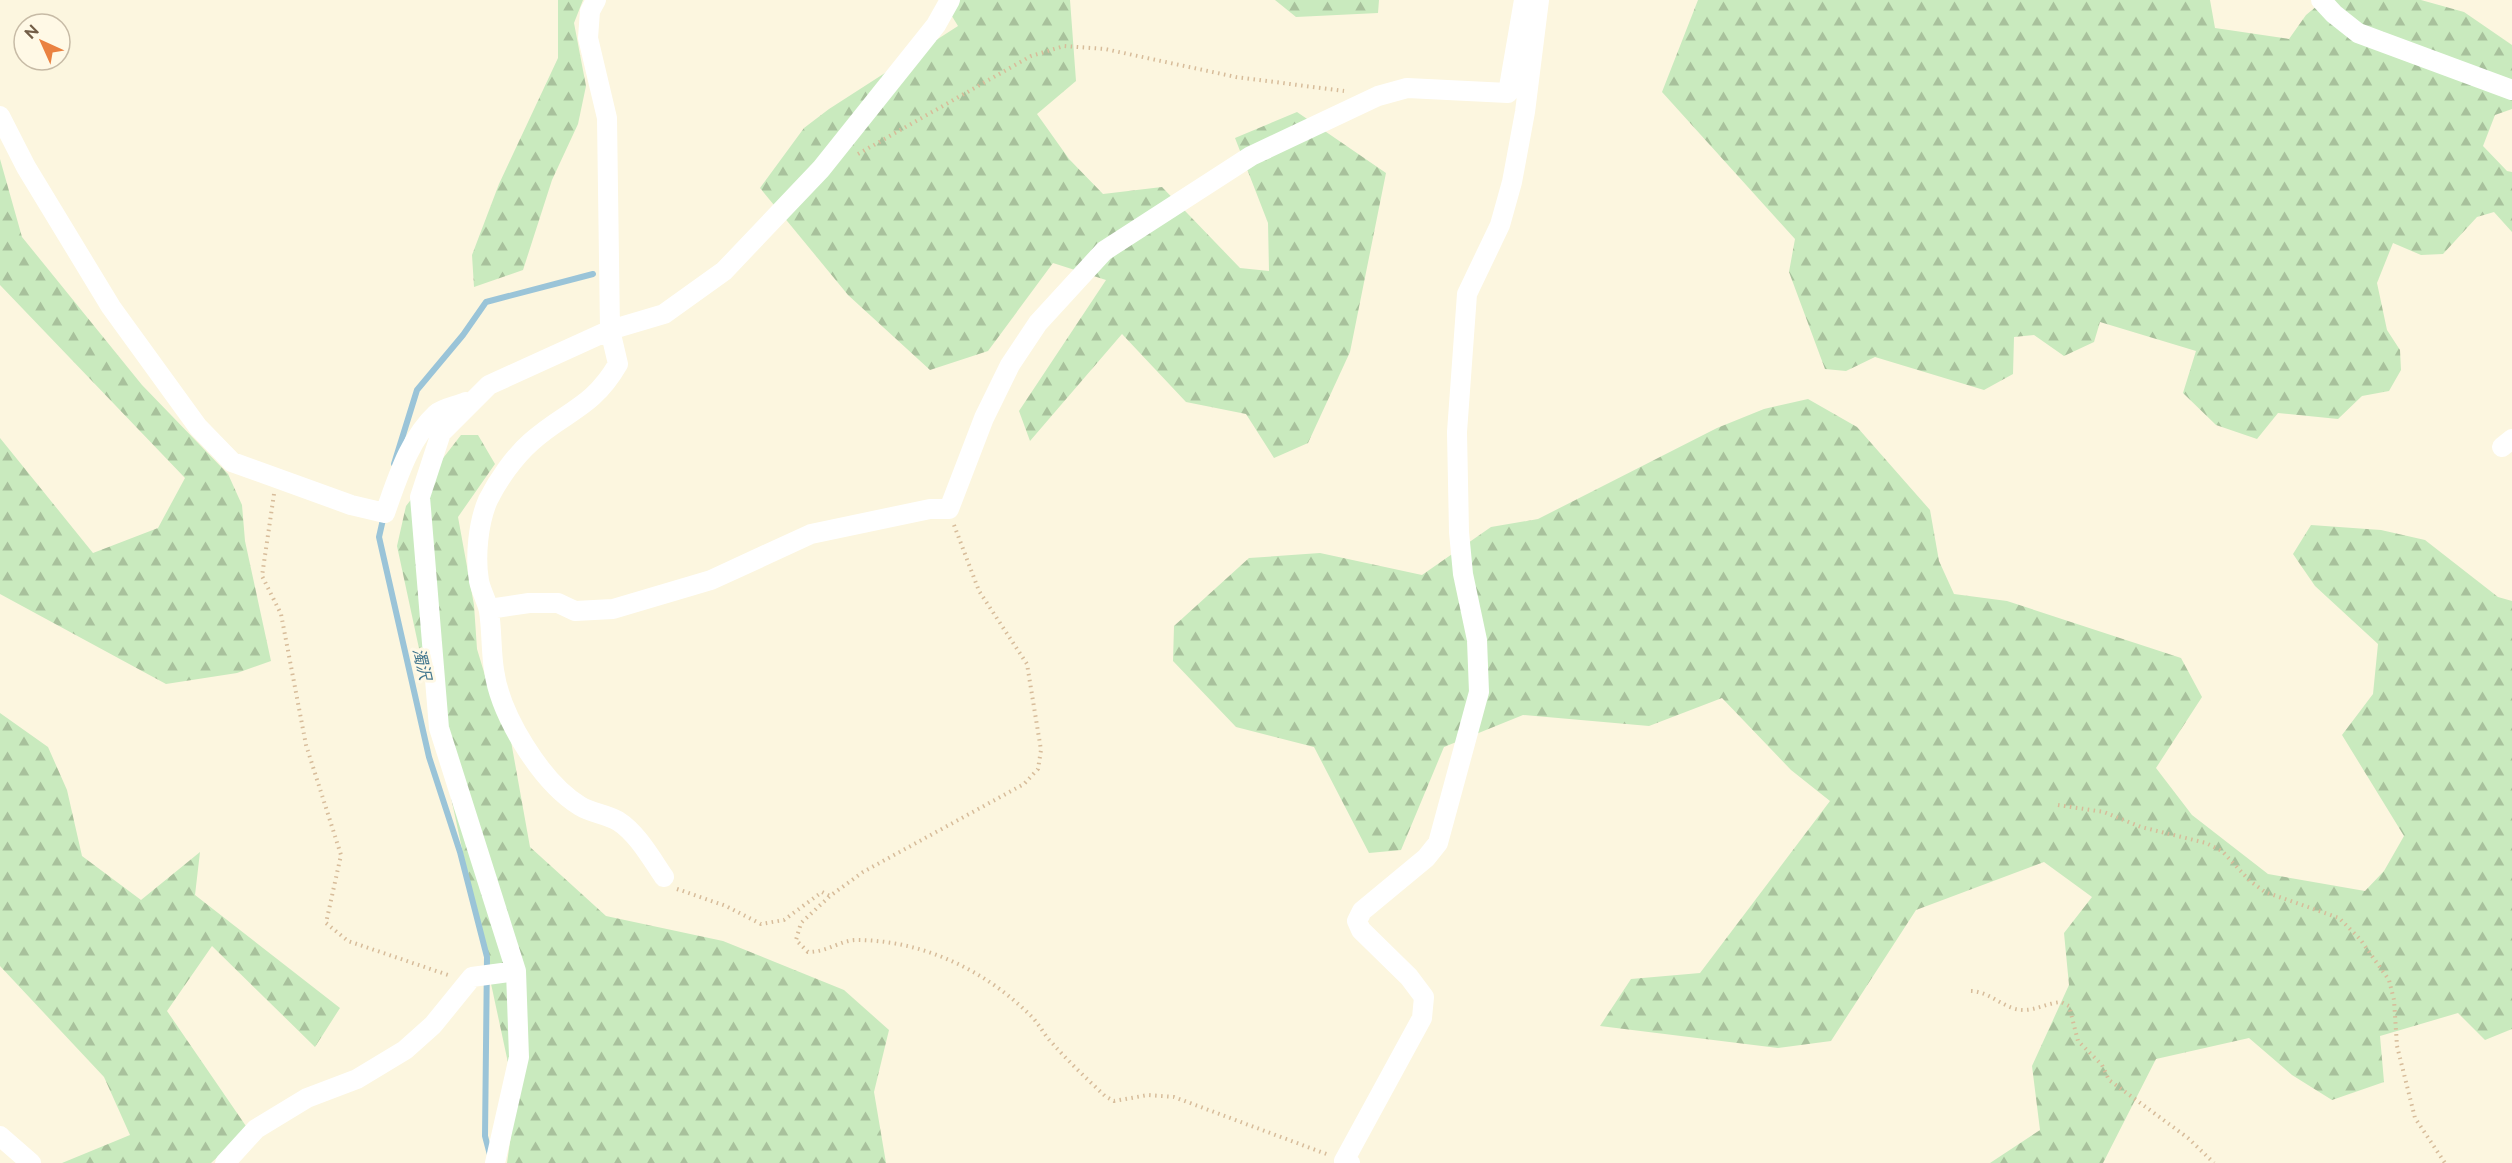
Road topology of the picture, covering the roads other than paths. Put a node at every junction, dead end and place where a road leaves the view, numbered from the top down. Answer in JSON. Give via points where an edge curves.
{"nodes":[{"id":1,"x":596,"y":0,"type":"edge"},
{"id":2,"x":950,"y":0,"type":"edge"},
{"id":3,"x":1524,"y":0,"type":"edge"},
{"id":4,"x":1539,"y":0,"type":"edge"},
{"id":5,"x":2321,"y":0,"type":"edge"},
{"id":6,"x":2512,"y":90,"type":"edge"},
{"id":7,"x":0,"y":116,"type":"edge"},
{"id":8,"x":610,"y":330,"type":"junction"},
{"id":9,"x":471,"y":400,"type":"junction"},
{"id":10,"x":489,"y":609,"type":"junction"},
{"id":11,"x":664,"y":877,"type":"road end"},
{"id":12,"x":516,"y":971,"type":"junction"},
{"id":13,"x":0,"y":1136,"type":"edge"},
{"id":14,"x":1347,"y":1162,"type":"edge"},
{"id":15,"x":31,"y":1163,"type":"edge"},
{"id":16,"x":225,"y":1163,"type":"edge"},
{"id":17,"x":495,"y":1163,"type":"edge"}],
"edges":[{"from":1,"to":8,"type":"street","via":[[590,11],[588,39],[607,118]]},
{"from":2,"to":8,"type":"street","via":[[936,25],[820,169],[724,271],[664,314]]},
{"from":3,"to":10,"type":"street","via":[[1508,93],[1407,88],[1378,96],[1251,156],[1104,251],[1038,323],[1011,366],[984,418],[949,509],[930,509],[811,534],[711,579],[613,609],[575,610],[558,603]]},
{"from":4,"to":14,"type":"street","via":[[1512,182],[1500,225],[1467,294],[1456,432],[1459,532],[1477,640],[1479,692],[1438,843],[1426,858],[1362,912],[1357,921],[1361,930],[1425,997],[1422,1018]]},
{"from":5,"to":6,"type":"street","via":[[2358,33]]},
{"from":7,"to":9,"type":"street","via":[[26,167],[111,307],[198,427],[232,462],[351,505],[385,513],[402,466],[430,421],[437,413]]},
{"from":8,"to":9,"type":"street","via":[[489,385]]},
{"from":8,"to":10,"type":"street","via":[[618,364],[607,383],[583,406],[532,440],[518,454],[488,501],[479,530],[479,580]]},
{"from":9,"to":12,"type":"street","via":[[441,433],[420,497],[439,728]]},
{"from":10,"to":11,"type":"street","via":[[494,672],[501,700],[519,738],[542,771],[579,806],[619,821]]},
{"from":12,"to":16,"type":"street","via":[[470,979],[433,1025],[405,1050],[357,1079],[307,1098],[256,1129]]},
{"from":12,"to":17,"type":"street","via":[[519,1057]]},
{"from":13,"to":15,"type":"street"}]}
